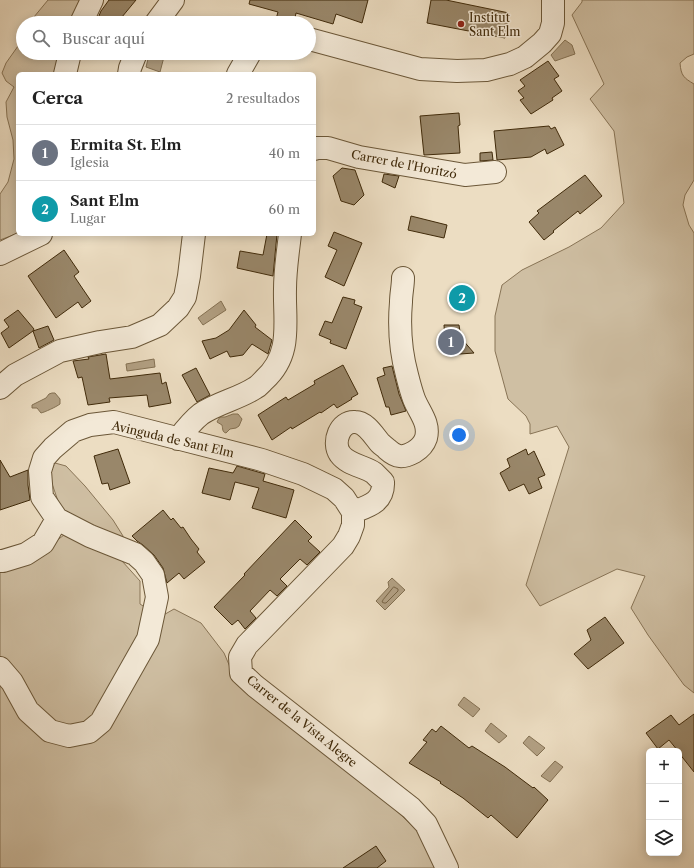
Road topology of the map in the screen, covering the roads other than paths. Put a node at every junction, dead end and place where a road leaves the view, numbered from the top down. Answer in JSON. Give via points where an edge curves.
{"nodes":[{"id":1,"x":92,"y":0,"type":"edge"},
{"id":2,"x":173,"y":0,"type":"edge"},
{"id":3,"x":553,"y":0,"type":"edge"},
{"id":4,"x":84,"y":16,"type":"edge"},
{"id":5,"x":161,"y":16,"type":"edge"},
{"id":6,"x":316,"y":41,"type":"edge"},
{"id":7,"x":68,"y":60,"type":"edge"},
{"id":8,"x":133,"y":60,"type":"edge"},
{"id":9,"x":246,"y":60,"type":"edge"},
{"id":10,"x":65,"y":72,"type":"edge"},
{"id":11,"x":129,"y":72,"type":"edge"},
{"id":12,"x":239,"y":72,"type":"edge"},
{"id":13,"x":316,"y":148,"type":"edge"},
{"id":14,"x":495,"y":172,"type":"dead end"},
{"id":15,"x":37,"y":236,"type":"edge"},
{"id":16,"x":194,"y":236,"type":"edge"},
{"id":17,"x":290,"y":236,"type":"edge"},
{"id":18,"x":0,"y":254,"type":"edge"},
{"id":19,"x":403,"y":278,"type":"dead end"},
{"id":20,"x":0,"y":388,"type":"edge"},
{"id":21,"x":178,"y":439,"type":"junction"},
{"id":22,"x":353,"y":512,"type":"junction"},
{"id":23,"x":57,"y":519,"type":"junction"},
{"id":24,"x":0,"y":560,"type":"edge"},
{"id":25,"x":0,"y":668,"type":"edge"},
{"id":26,"x":447,"y":868,"type":"edge"}],
"edges":[{"from":1,"to":4,"type":"street"},
{"from":2,"to":5,"type":"street"},
{"from":3,"to":6,"type":"street","via":[[550,34],[542,43],[525,57],[486,70],[420,69]]},
{"from":7,"to":10,"type":"street"},
{"from":8,"to":11,"type":"street"},
{"from":9,"to":12,"type":"street"},
{"from":13,"to":14,"type":"street","name":"Carrer de l'Horitzó","via":[[328,148],[359,157],[465,175]]},
{"from":15,"to":18,"type":"street"},
{"from":16,"to":20,"type":"street","via":[[185,298],[160,325],[132,337],[60,351],[15,375]]},
{"from":17,"to":21,"type":"street","via":[[285,288],[285,336],[277,365],[256,387],[200,415]]},
{"from":19,"to":22,"type":"street","via":[[400,321],[403,353],[414,399],[427,428],[426,440],[418,449],[401,457],[394,455],[363,425],[355,422],[343,427],[337,437],[336,447],[341,455],[351,463],[374,473],[383,482],[378,499]]},
{"from":21,"to":22,"type":"street","name":"Avinguda de Sant Elm","via":[[262,460],[303,474],[334,489]]},
{"from":21,"to":23,"type":"street","name":"Avinguda de Sant Elm","via":[[114,422],[90,425],[73,431],[44,458],[40,472],[42,497]]},
{"from":22,"to":26,"type":"street","name":"Carrer de la Vista Alegre","via":[[353,525],[343,546],[247,644],[240,657],[241,673],[411,808],[426,824]]},
{"from":23,"to":24,"type":"street","via":[[42,543],[26,554]]},
{"from":23,"to":25,"type":"street","name":"Avinguda de Sant Elm","via":[[90,536],[135,554],[144,562],[153,575],[157,597],[148,639],[101,722],[89,732],[69,736],[50,731],[28,711],[12,682]]}]}
